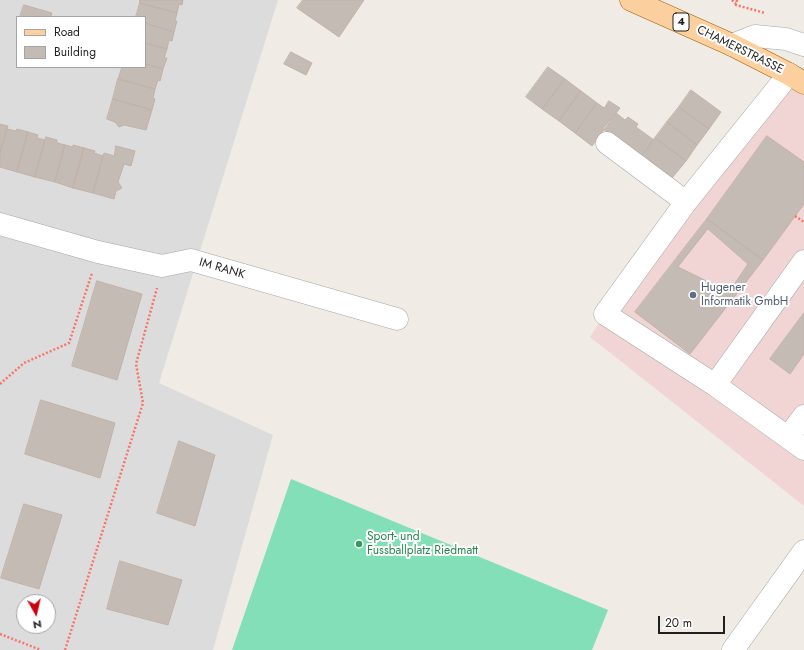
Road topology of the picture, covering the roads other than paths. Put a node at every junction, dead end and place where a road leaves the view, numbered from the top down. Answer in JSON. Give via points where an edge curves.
{"nodes":[{"id":1,"x":631,"y":0,"type":"edge"},
{"id":2,"x":732,"y":45,"type":"junction"},
{"id":3,"x":804,"y":45,"type":"edge"},
{"id":4,"x":796,"y":78,"type":"edge"},
{"id":5,"x":607,"y":143,"type":"dead end"},
{"id":6,"x":686,"y":202,"type":"junction"},
{"id":7,"x":0,"y":224,"type":"edge"},
{"id":8,"x":804,"y":261,"type":"edge"},
{"id":9,"x":397,"y":319,"type":"dead end"},
{"id":10,"x":715,"y":384,"type":"junction"},
{"id":11,"x":804,"y":416,"type":"edge"},
{"id":12,"x":796,"y":443,"type":"edge"},
{"id":13,"x":804,"y":551,"type":"edge"},
{"id":14,"x":733,"y":650,"type":"edge"}],
"edges":[{"from":1,"to":2,"type":"main road","name":"CHAMERSTRASSE","number":"4"},
{"from":2,"to":3,"type":"street","via":[[755,36],[786,39]]},
{"from":2,"to":4,"type":"main road","name":"CHAMERSTRASSE","number":"4"},
{"from":4,"to":6,"type":"street"},
{"from":5,"to":6,"type":"street"},
{"from":6,"to":10,"type":"street","via":[[605,314]]},
{"from":7,"to":9,"type":"street","name":"IM RANK","via":[[98,252],[162,266],[192,260]]},
{"from":8,"to":10,"type":"street"},
{"from":10,"to":12,"type":"street"},
{"from":11,"to":12,"type":"street"},
{"from":13,"to":14,"type":"street"}]}
